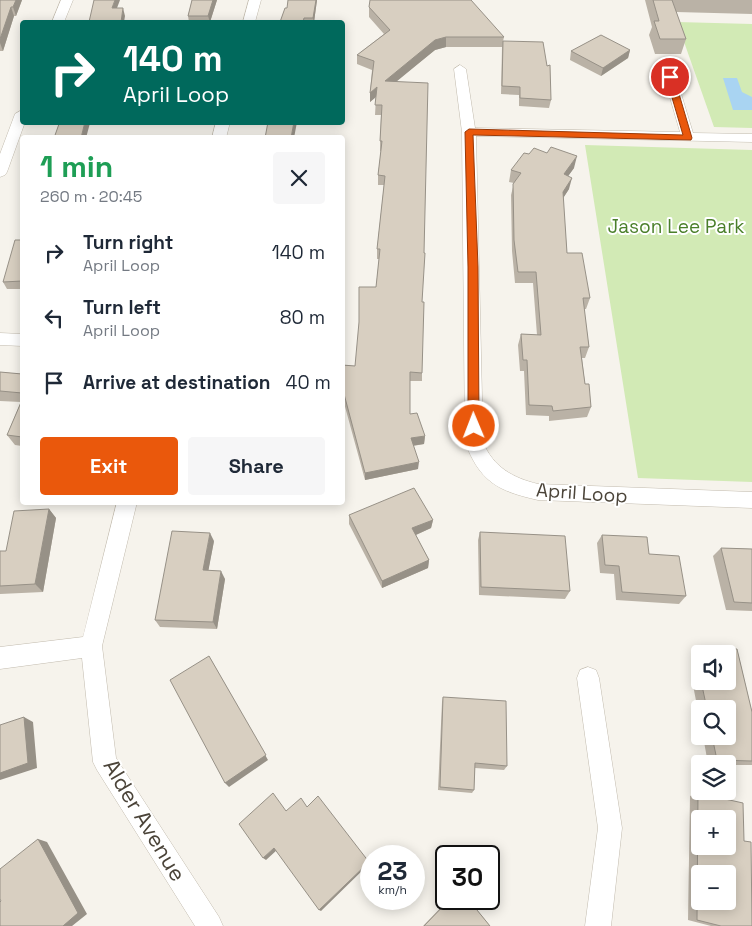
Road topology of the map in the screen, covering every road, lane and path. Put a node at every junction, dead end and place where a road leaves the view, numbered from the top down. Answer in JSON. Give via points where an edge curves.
{"nodes":[{"id":1,"x":67,"y":0,"type":"edge"},
{"id":2,"x":255,"y":0,"type":"edge"},
{"id":3,"x":59,"y":20,"type":"edge"},
{"id":4,"x":250,"y":20,"type":"edge"},
{"id":5,"x":460,"y":69,"type":"dead end"},
{"id":6,"x":670,"y":77,"type":"dead end"},
{"id":7,"x":20,"y":119,"type":"edge"},
{"id":8,"x":469,"y":132,"type":"junction"},
{"id":9,"x":688,"y":138,"type":"junction"},
{"id":10,"x":752,"y":138,"type":"edge"},
{"id":11,"x":0,"y":172,"type":"edge"},
{"id":12,"x":0,"y":339,"type":"edge"},
{"id":13,"x":20,"y":340,"type":"edge"},
{"id":14,"x":752,"y":500,"type":"edge"},
{"id":15,"x":126,"y":505,"type":"edge"},
{"id":16,"x":91,"y":646,"type":"junction"},
{"id":17,"x":0,"y":658,"type":"edge"},
{"id":18,"x":588,"y":678,"type":"dead end"},
{"id":19,"x":210,"y":926,"type":"edge"},
{"id":20,"x":598,"y":926,"type":"edge"}],
"edges":[{"from":1,"to":3,"type":"street"},
{"from":2,"to":4,"type":"street"},
{"from":5,"to":8,"type":"street","name":"April Loop"},
{"from":6,"to":9,"type":"street"},
{"from":7,"to":11,"type":"street"},
{"from":8,"to":9,"type":"street"},
{"from":8,"to":14,"type":"street","name":"April Loop","via":[[474,442],[485,466],[499,478],[538,492]]},
{"from":9,"to":10,"type":"street"},
{"from":12,"to":13,"type":"street"},
{"from":15,"to":16,"type":"street","name":"Alder Avenue"},
{"from":16,"to":17,"type":"street"},
{"from":16,"to":19,"type":"street","name":"Alder Avenue","via":[[105,762]]},
{"from":18,"to":20,"type":"street","via":[[610,828]]}]}
